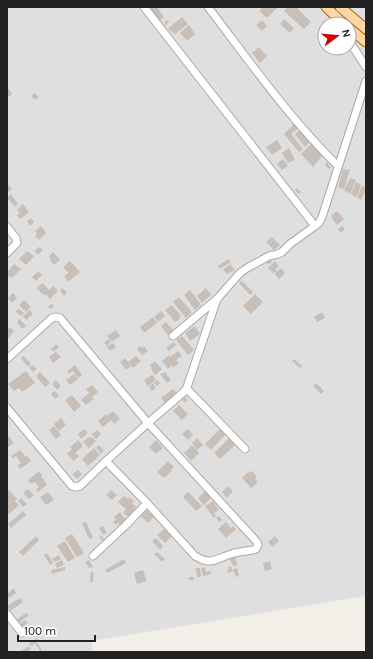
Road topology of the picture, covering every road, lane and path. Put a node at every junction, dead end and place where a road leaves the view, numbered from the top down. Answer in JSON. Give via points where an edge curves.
{"nodes":[{"id":1,"x":144,"y":7,"type":"edge"},
{"id":2,"x":208,"y":7,"type":"edge"},
{"id":3,"x":326,"y":7,"type":"edge"},
{"id":4,"x":340,"y":7,"type":"edge"},
{"id":5,"x":336,"y":16,"type":"edge"},
{"id":6,"x":366,"y":29,"type":"edge"},
{"id":7,"x":357,"y":35,"type":"edge"},
{"id":8,"x":366,"y":42,"type":"edge"},
{"id":9,"x":357,"y":53,"type":"edge"},
{"id":10,"x":366,"y":67,"type":"edge"},
{"id":11,"x":366,"y":81,"type":"edge"},
{"id":12,"x":338,"y":166,"type":"junction"},
{"id":13,"x":7,"y":226,"type":"edge"},
{"id":14,"x":315,"y":226,"type":"junction"},
{"id":15,"x":7,"y":253,"type":"edge"},
{"id":16,"x":216,"y":298,"type":"junction"},
{"id":17,"x":173,"y":336,"type":"dead end"},
{"id":18,"x":7,"y":359,"type":"edge"},
{"id":19,"x":186,"y":390,"type":"junction"},
{"id":20,"x":7,"y":408,"type":"edge"},
{"id":21,"x":148,"y":423,"type":"junction"},
{"id":22,"x":245,"y":449,"type":"dead end"},
{"id":23,"x":106,"y":461,"type":"junction"},
{"id":24,"x":147,"y":503,"type":"junction"},
{"id":25,"x":93,"y":556,"type":"dead end"},
{"id":26,"x":7,"y":614,"type":"edge"},
{"id":27,"x":22,"y":633,"type":"dead end"}],
"edges":[{"from":1,"to":14,"type":"street"},
{"from":2,"to":12,"type":"street","via":[[283,106]]},
{"from":3,"to":5,"type":"main road"},
{"from":4,"to":6,"type":"main road"},
{"from":7,"to":8,"type":"main road"},
{"from":9,"to":10,"type":"street"},
{"from":11,"to":12,"type":"street"},
{"from":12,"to":14,"type":"street","via":[[322,217]]},
{"from":13,"to":15,"type":"street","via":[[17,240]]},
{"from":14,"to":16,"type":"street","via":[[282,252],[243,270]]},
{"from":16,"to":17,"type":"street"},
{"from":16,"to":19,"type":"street"},
{"from":18,"to":21,"type":"street","via":[[52,318],[60,318]]},
{"from":19,"to":21,"type":"street"},
{"from":19,"to":22,"type":"street"},
{"from":20,"to":23,"type":"street","via":[[72,486],[80,486]]},
{"from":21,"to":23,"type":"street"},
{"from":21,"to":24,"type":"street","via":[[258,545],[256,549],[209,562],[202,560],[195,556]]},
{"from":23,"to":24,"type":"street"},
{"from":24,"to":25,"type":"street"},
{"from":26,"to":27,"type":"street"}]}
